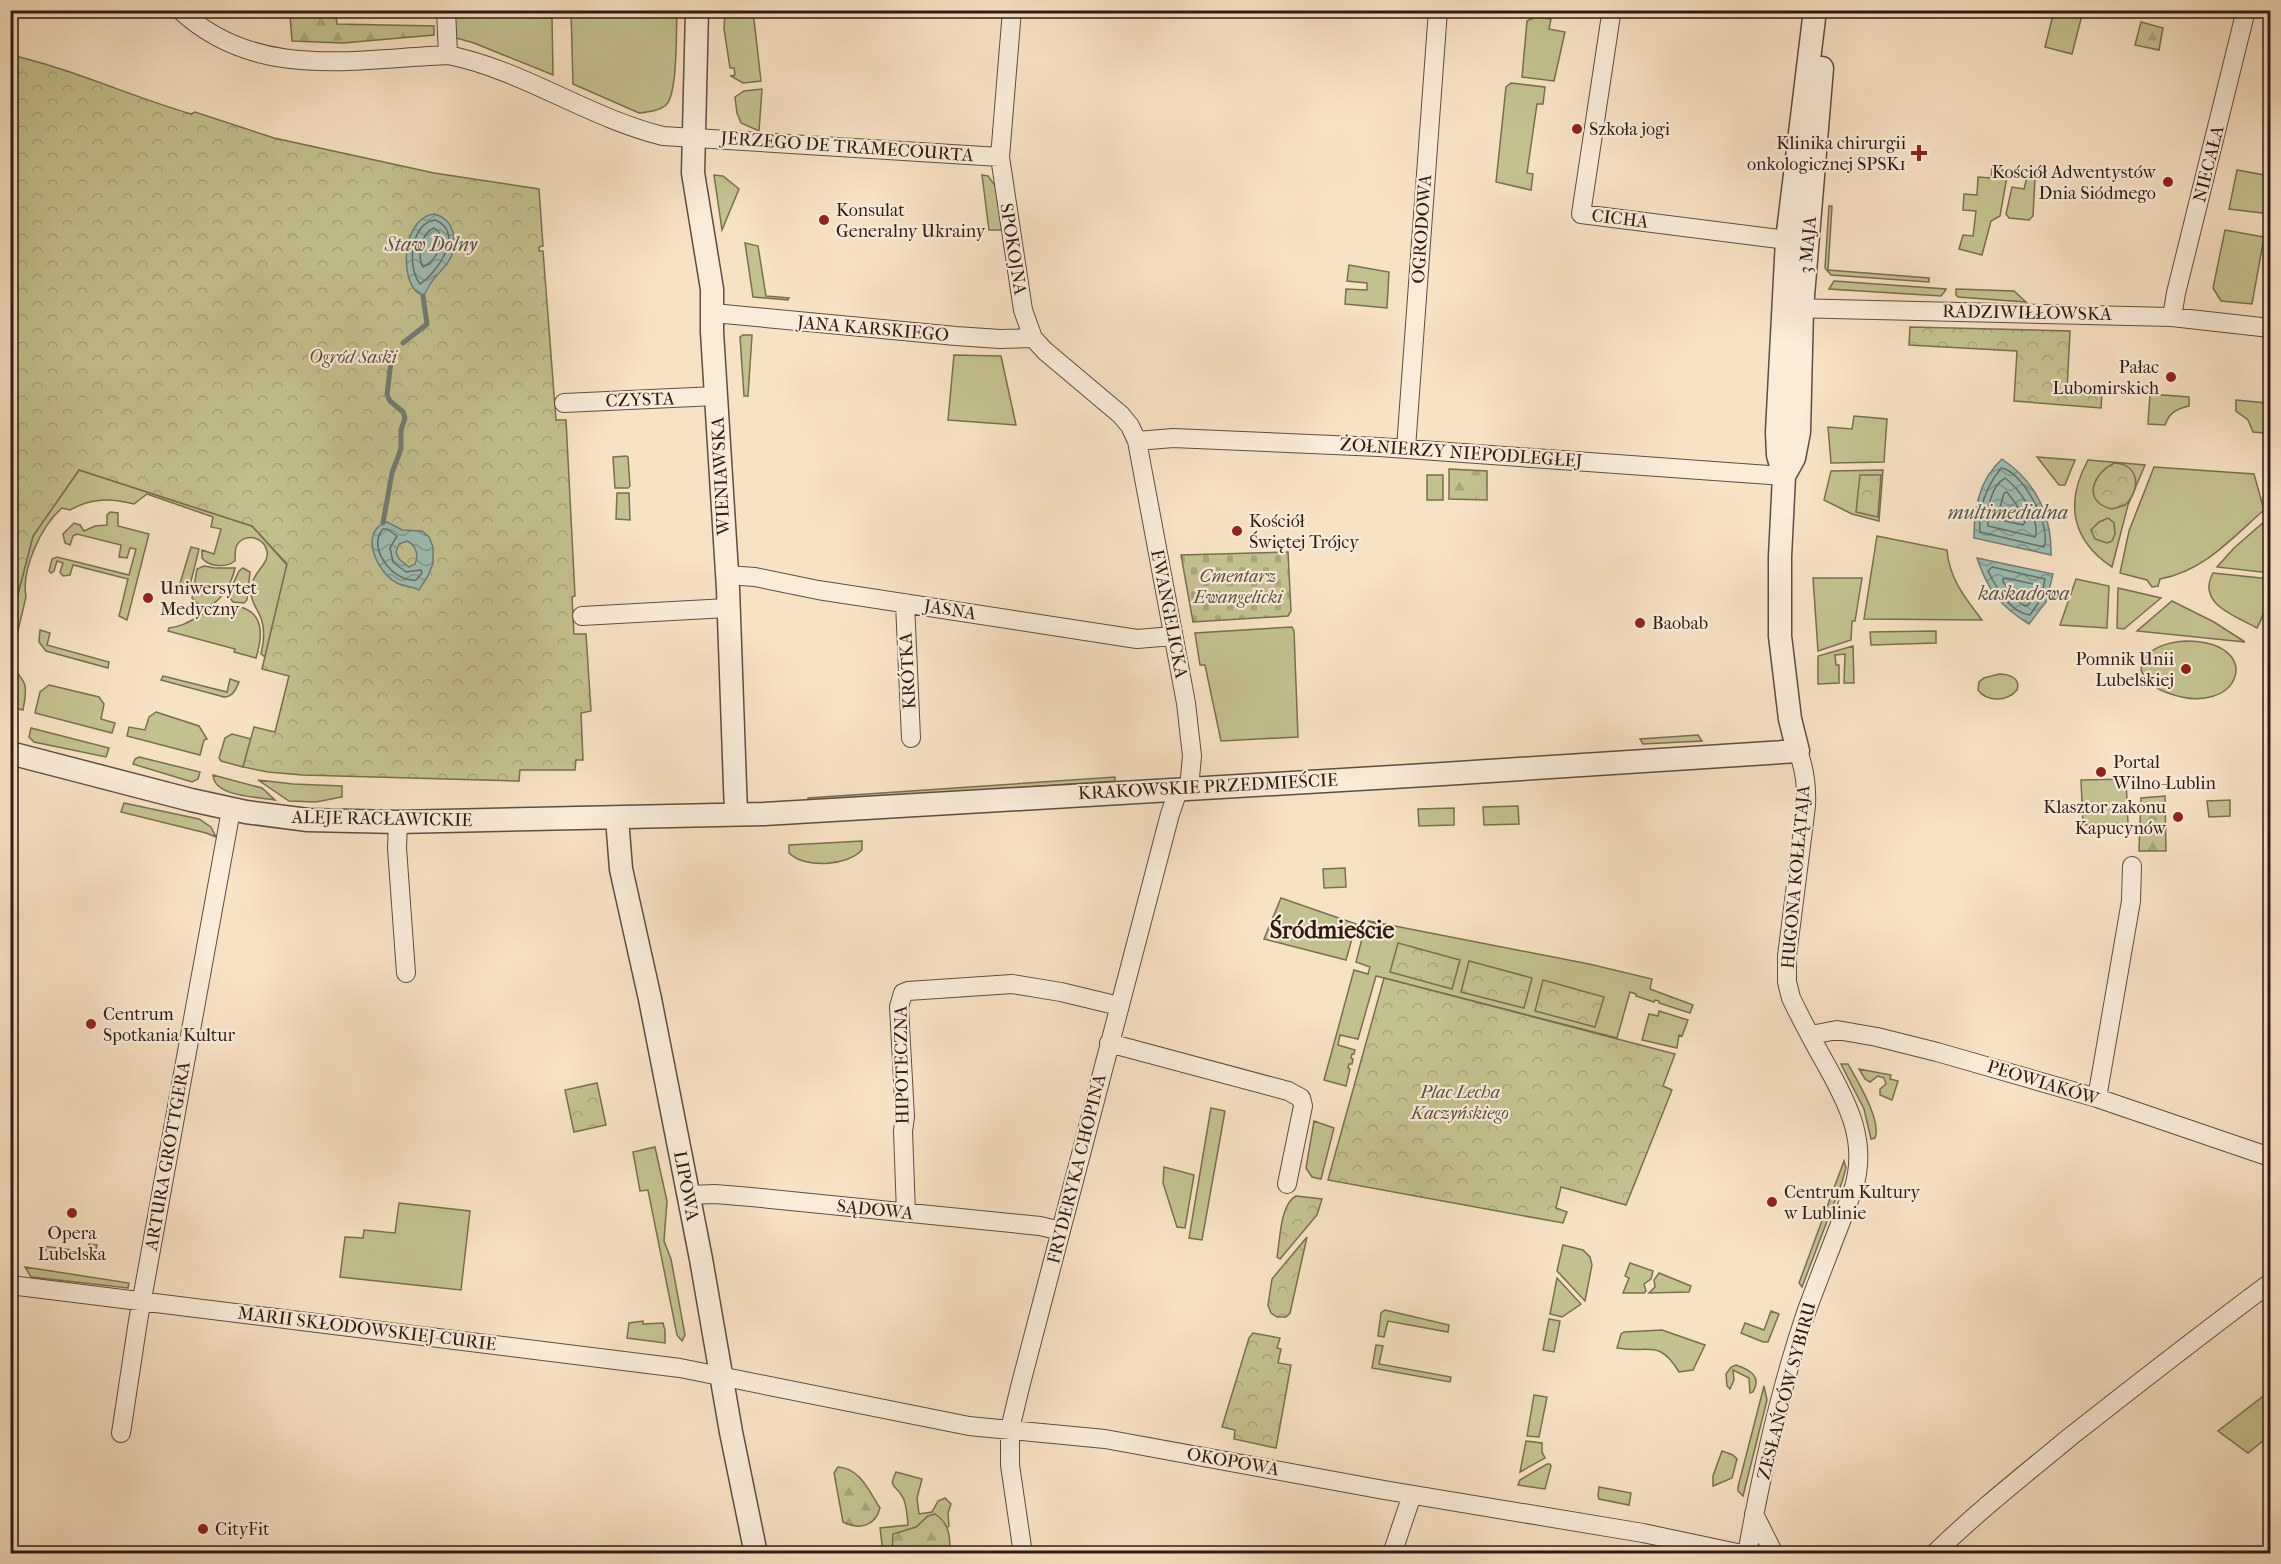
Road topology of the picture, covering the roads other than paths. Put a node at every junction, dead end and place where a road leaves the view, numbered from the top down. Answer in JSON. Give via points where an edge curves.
{"nodes":[{"id":1,"x":180,"y":10,"type":"edge"},
{"id":2,"x":446,"y":10,"type":"edge"},
{"id":3,"x":697,"y":10,"type":"edge"},
{"id":4,"x":1012,"y":10,"type":"edge"},
{"id":5,"x":1438,"y":10,"type":"edge"},
{"id":6,"x":1815,"y":10,"type":"edge"},
{"id":7,"x":1827,"y":10,"type":"edge"},
{"id":8,"x":2246,"y":10,"type":"edge"},
{"id":9,"x":1611,"y":15,"type":"dead end"},
{"id":10,"x":448,"y":55,"type":"junction"},
{"id":11,"x":694,"y":138,"type":"junction"},
{"id":12,"x":1000,"y":157,"type":"junction"},
{"id":13,"x":1787,"y":240,"type":"junction"},
{"id":14,"x":1792,"y":308,"type":"junction"},
{"id":15,"x":713,"y":313,"type":"junction"},
{"id":16,"x":2172,"y":317,"type":"junction"},
{"id":17,"x":2271,"y":328,"type":"edge"},
{"id":18,"x":1033,"y":338,"type":"junction"},
{"id":19,"x":716,"y":396,"type":"junction"},
{"id":20,"x":564,"y":403,"type":"dead end"},
{"id":21,"x":1137,"y":441,"type":"junction"},
{"id":22,"x":1406,"y":448,"type":"junction"},
{"id":23,"x":1784,"y":476,"type":"junction"},
{"id":24,"x":727,"y":574,"type":"junction"},
{"id":25,"x":905,"y":603,"type":"junction"},
{"id":26,"x":727,"y":608,"type":"junction"},
{"id":27,"x":582,"y":616,"type":"dead end"},
{"id":28,"x":1173,"y":636,"type":"junction"},
{"id":29,"x":911,"y":738,"type":"dead end"},
{"id":30,"x":1798,"y":751,"type":"junction"},
{"id":31,"x":10,"y":753,"type":"edge"},
{"id":32,"x":1184,"y":788,"type":"junction"},
{"id":33,"x":231,"y":810,"type":"junction"},
{"id":34,"x":736,"y":814,"type":"junction"},
{"id":35,"x":617,"y":818,"type":"junction"},
{"id":36,"x":398,"y":822,"type":"junction"},
{"id":37,"x":2132,"y":866,"type":"dead end"},
{"id":38,"x":405,"y":973,"type":"dead end"},
{"id":39,"x":1119,"y":1006,"type":"junction"},
{"id":40,"x":1811,"y":1035,"type":"junction"},
{"id":41,"x":1109,"y":1043,"type":"junction"},
{"id":42,"x":2097,"y":1098,"type":"junction"},
{"id":43,"x":2271,"y":1157,"type":"edge"},
{"id":44,"x":1287,"y":1184,"type":"dead end"},
{"id":45,"x":688,"y":1195,"type":"junction"},
{"id":46,"x":906,"y":1213,"type":"junction"},
{"id":47,"x":1061,"y":1231,"type":"junction"},
{"id":48,"x":2271,"y":1283,"type":"edge"},
{"id":49,"x":10,"y":1285,"type":"edge"},
{"id":50,"x":142,"y":1300,"type":"junction"},
{"id":51,"x":723,"y":1377,"type":"junction"},
{"id":52,"x":1011,"y":1429,"type":"junction"},
{"id":53,"x":121,"y":1433,"type":"dead end"},
{"id":54,"x":1412,"y":1495,"type":"junction"},
{"id":55,"x":1754,"y":1514,"type":"junction"},
{"id":56,"x":756,"y":1554,"type":"edge"},
{"id":57,"x":1023,"y":1554,"type":"edge"},
{"id":58,"x":1392,"y":1554,"type":"edge"},
{"id":59,"x":1742,"y":1554,"type":"edge"},
{"id":60,"x":1748,"y":1554,"type":"edge"},
{"id":61,"x":1774,"y":1554,"type":"edge"},
{"id":62,"x":1934,"y":1554,"type":"edge"}],
"edges":[{"from":1,"to":10,"type":"street","via":[[224,41],[286,60],[322,62]]},
{"from":2,"to":10,"type":"street"},
{"from":3,"to":11,"type":"street","name":"WIENIAWSKA"},
{"from":4,"to":12,"type":"street","name":"SPOKOJNA"},
{"from":5,"to":22,"type":"street","name":"OGRODOWA"},
{"from":6,"to":13,"type":"street","name":"3 MAJA"},
{"from":7,"to":14,"type":"street","name":"3 MAJA"},
{"from":8,"to":16,"type":"street","name":"NIECAŁA"},
{"from":9,"to":13,"type":"street","name":"CICHA","via":[[1581,214]]},
{"from":10,"to":11,"type":"street","name":"JERZEGO DE TRAMECOURTA","via":[[491,68],[641,130]]},
{"from":11,"to":12,"type":"street","name":"JERZEGO DE TRAMECOURTA"},
{"from":11,"to":15,"type":"street","name":"WIENIAWSKA","via":[[694,182]]},
{"from":12,"to":18,"type":"street","name":"SPOKOJNA","via":[[1019,294]]},
{"from":13,"to":14,"type":"street","name":"3 MAJA"},
{"from":14,"to":16,"type":"street","name":"RADZIWIŁŁOWSKA"},
{"from":14,"to":23,"type":"street","name":"3 MAJA","via":[[1799,432],[1794,458]]},
{"from":15,"to":18,"type":"street","name":"JANA KARSKIEGO","via":[[956,336]]},
{"from":15,"to":19,"type":"street","name":"WIENIAWSKA"},
{"from":16,"to":17,"type":"street","name":"RADZIWIŁŁOWSKA"},
{"from":18,"to":21,"type":"street","name":"SPOKOJNA","via":[[1121,415]]},
{"from":19,"to":20,"type":"street","name":"CZYSTA"},
{"from":19,"to":24,"type":"street","name":"WIENIAWSKA"},
{"from":21,"to":22,"type":"street","name":"ŻOŁNIERZY NIEPODLEGŁEJ","via":[[1173,438]]},
{"from":21,"to":28,"type":"street","name":"EWANGELICKA"},
{"from":22,"to":23,"type":"street","name":"ŻOŁNIERZY NIEPODLEGŁEJ"},
{"from":23,"to":30,"type":"street","name":"3 MAJA","via":[[1779,617],[1790,719]]},
{"from":24,"to":25,"type":"street","name":"JASNA"},
{"from":24,"to":26,"type":"street","name":"WIENIAWSKA"},
{"from":25,"to":28,"type":"street","name":"JASNA","via":[[1137,639]]},
{"from":25,"to":29,"type":"street","name":"KRÓTKA"},
{"from":26,"to":27,"type":"street"},
{"from":26,"to":34,"type":"street","name":"WIENIAWSKA"},
{"from":28,"to":32,"type":"street","name":"EWANGELICKA","via":[[1191,744]]},
{"from":30,"to":32,"type":"street","name":"KRAKOWSKIE PRZEDMIEŚCIE"},
{"from":30,"to":40,"type":"street","name":"HUGONA KOŁŁĄTAJA","via":[[1807,787],[1786,982]]},
{"from":31,"to":33,"type":"street","name":"ALEJE RACŁAWICKIE"},
{"from":32,"to":34,"type":"street","name":"KRAKOWSKIE PRZEDMIEŚCIE"},
{"from":32,"to":39,"type":"street","name":"FRYDERYKA CHOPINA","via":[[1170,814]]},
{"from":33,"to":36,"type":"street","name":"ALEJE RACŁAWICKIE","via":[[308,820]]},
{"from":33,"to":50,"type":"street","name":"ARTURA GROTTGERA"},
{"from":34,"to":35,"type":"street","name":"KRAKOWSKIE PRZEDMIEŚCIE"},
{"from":35,"to":36,"type":"street","name":"ALEJE RACŁAWICKIE"},
{"from":35,"to":45,"type":"street","name":"LIPOWA","via":[[621,869]]},
{"from":36,"to":38,"type":"street"},
{"from":37,"to":42,"type":"street","via":[[2131,901]]},
{"from":39,"to":41,"type":"street","name":"FRYDERYKA CHOPINA"},
{"from":39,"to":46,"type":"street","name":"HIPOTECZNA","via":[[1012,984],[903,993],[899,1008]]},
{"from":40,"to":42,"type":"street","name":"PEOWIAKÓW","via":[[1837,1030],[1877,1037]]},
{"from":40,"to":55,"type":"street","name":"ZESŁAŃCÓW SYBIRU","via":[[1852,1115],[1859,1168],[1793,1356]]},
{"from":41,"to":44,"type":"street","via":[[1288,1091],[1301,1098],[1303,1106]]},
{"from":41,"to":47,"type":"street","name":"FRYDERYKA CHOPINA"},
{"from":42,"to":43,"type":"street","name":"PEOWIAKÓW"},
{"from":45,"to":46,"type":"street","name":"SĄDOWA","via":[[715,1194]]},
{"from":45,"to":51,"type":"street","name":"LIPOWA"},
{"from":46,"to":47,"type":"street","name":"SĄDOWA"},
{"from":47,"to":52,"type":"street","name":"FRYDERYKA CHOPINA"},
{"from":48,"to":62,"type":"street","via":[[2036,1465]]},
{"from":49,"to":50,"type":"street","name":"MARII SKŁODOWSKIEJ-CURIE"},
{"from":50,"to":51,"type":"street","name":"MARII SKŁODOWSKIEJ-CURIE"},
{"from":50,"to":53,"type":"street","name":"ARTURA GROTTGERA"},
{"from":51,"to":52,"type":"street","name":"OKOPOWA","via":[[969,1426]]},
{"from":51,"to":56,"type":"street","name":"LIPOWA"},
{"from":52,"to":54,"type":"street","name":"OKOPOWA","via":[[1105,1439]]},
{"from":52,"to":57,"type":"street","name":"FRYDERYKA CHOPINA","via":[[1010,1465]]},
{"from":54,"to":58,"type":"street"},
{"from":54,"to":59,"type":"street","name":"OKOPOWA","via":[[1643,1533]]},
{"from":55,"to":60,"type":"street","name":"ZESŁAŃCÓW SYBIRU"},
{"from":55,"to":61,"type":"street"}]}
